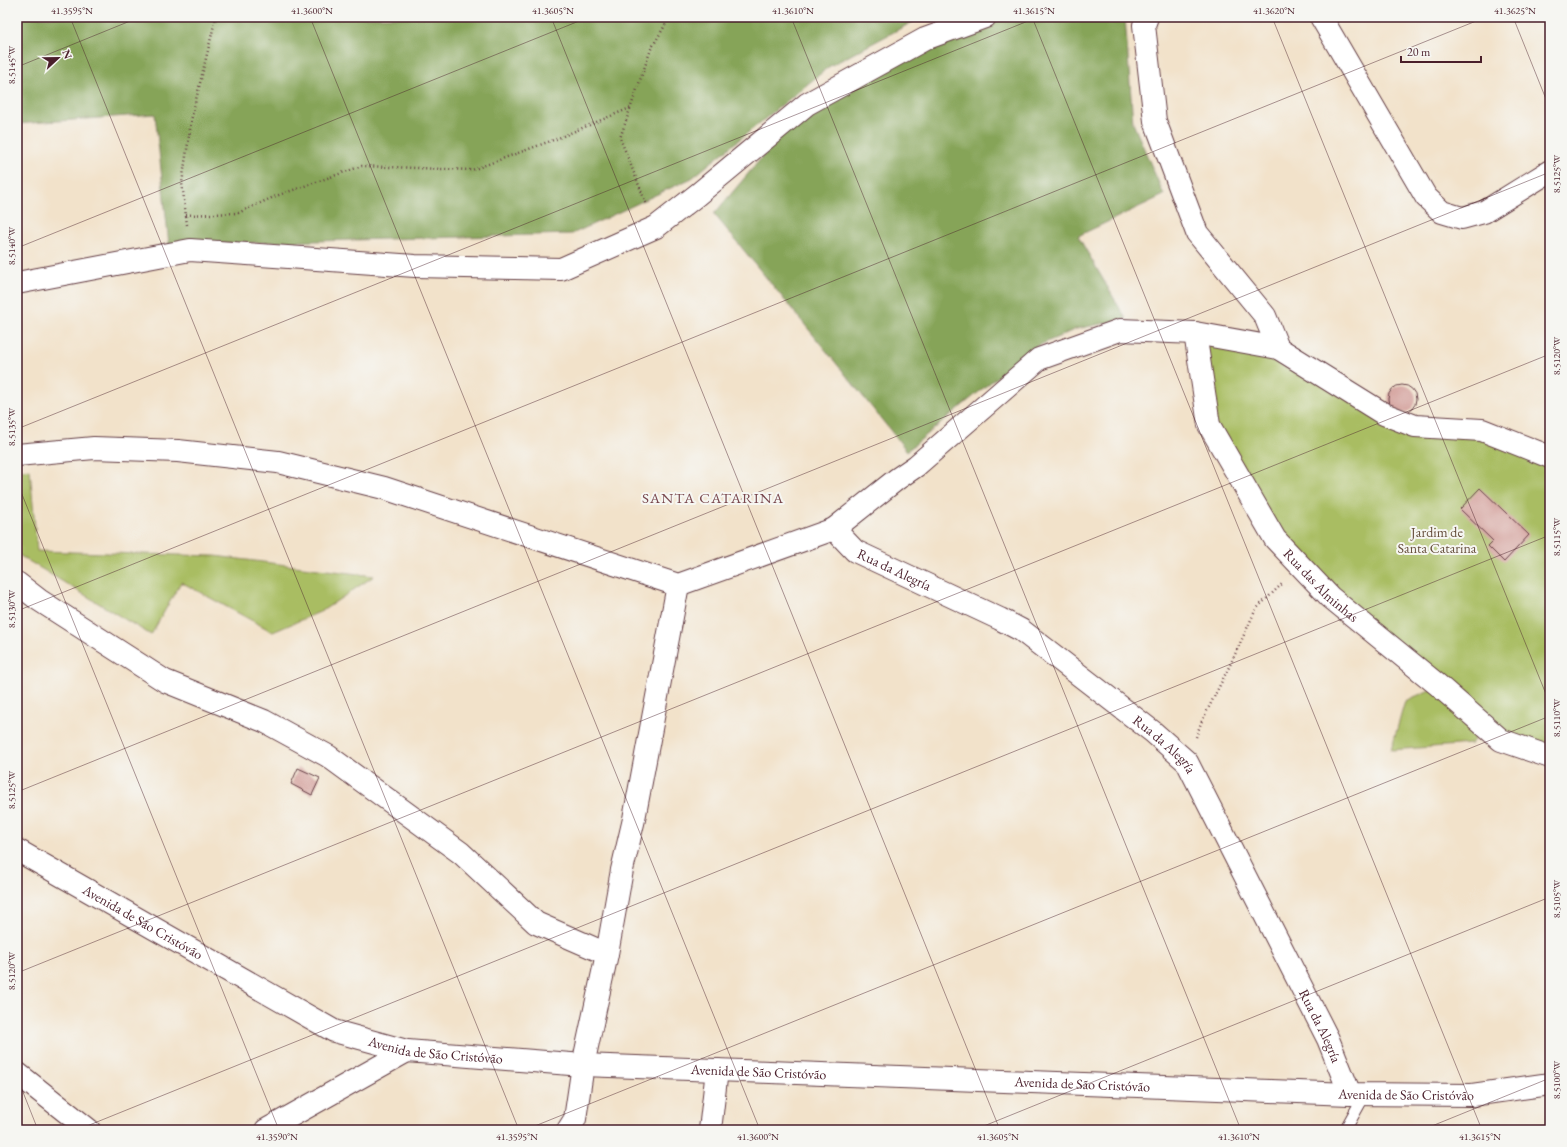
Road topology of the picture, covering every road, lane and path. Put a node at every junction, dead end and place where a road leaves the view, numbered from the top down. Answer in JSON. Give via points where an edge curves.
{"nodes":[{"id":1,"x":216,"y":17,"type":"edge"},
{"id":2,"x":670,"y":17,"type":"edge"},
{"id":3,"x":985,"y":17,"type":"edge"},
{"id":4,"x":1147,"y":17,"type":"edge"},
{"id":5,"x":1322,"y":17,"type":"edge"},
{"id":6,"x":630,"y":108,"type":"junction"},
{"id":7,"x":1550,"y":171,"type":"edge"},
{"id":8,"x":186,"y":215,"type":"junction"},
{"id":9,"x":656,"y":227,"type":"junction"},
{"id":10,"x":190,"y":250,"type":"junction"},
{"id":11,"x":17,"y":283,"type":"edge"},
{"id":12,"x":1195,"y":333,"type":"junction"},
{"id":13,"x":1278,"y":348,"type":"junction"},
{"id":14,"x":17,"y":455,"type":"edge"},
{"id":15,"x":1550,"y":457,"type":"edge"},
{"id":16,"x":834,"y":530,"type":"junction"},
{"id":17,"x":1301,"y":566,"type":"junction"},
{"id":18,"x":17,"y":583,"type":"edge"},
{"id":19,"x":678,"y":585,"type":"junction"},
{"id":20,"x":1550,"y":757,"type":"edge"},
{"id":21,"x":1187,"y":762,"type":"junction"},
{"id":22,"x":17,"y":850,"type":"edge"},
{"id":23,"x":607,"y":954,"type":"junction"},
{"id":24,"x":407,"y":1051,"type":"junction"},
{"id":25,"x":583,"y":1065,"type":"junction"},
{"id":26,"x":717,"y":1070,"type":"junction"},
{"id":27,"x":17,"y":1073,"type":"edge"},
{"id":28,"x":1550,"y":1084,"type":"edge"},
{"id":29,"x":1358,"y":1094,"type":"junction"},
{"id":30,"x":89,"y":1130,"type":"edge"},
{"id":31,"x":266,"y":1130,"type":"edge"},
{"id":32,"x":568,"y":1130,"type":"edge"},
{"id":33,"x":710,"y":1130,"type":"edge"},
{"id":34,"x":1346,"y":1130,"type":"edge"}],
"edges":[{"from":1,"to":8,"type":"path","via":[[192,116],[182,183]]},
{"from":2,"to":6,"type":"path","via":[[650,49]]},
{"from":3,"to":9,"type":"street","via":[[925,39],[807,104]]},
{"from":4,"to":13,"type":"street","via":[[1144,25],[1155,121],[1197,233],[1265,316]]},
{"from":5,"to":7,"type":"street","via":[[1426,197],[1442,212],[1462,218],[1484,212]]},
{"from":6,"to":8,"type":"path","via":[[472,170],[362,166],[276,196],[238,213]]},
{"from":6,"to":9,"type":"path","via":[[620,138]]},
{"from":8,"to":10,"type":"path"},
{"from":9,"to":10,"type":"street","via":[[561,269],[415,266]]},
{"from":10,"to":11,"type":"street"},
{"from":12,"to":13,"type":"street"},
{"from":12,"to":16,"type":"street","via":[[1120,330],[1039,359],[916,466]]},
{"from":12,"to":17,"type":"street","name":"Rua das Alminhas","via":[[1209,425],[1275,539]]},
{"from":13,"to":15,"type":"street","via":[[1384,414],[1415,426],[1482,430]]},
{"from":14,"to":19,"type":"street","via":[[94,448],[178,451],[278,462],[384,488]]},
{"from":16,"to":19,"type":"street"},
{"from":16,"to":21,"type":"street","name":"Rua da Alegría","via":[[855,551],[1021,630],[1154,732]]},
{"from":17,"to":20,"type":"street","name":"Rua das Alminhas","via":[[1330,597],[1502,740]]},
{"from":17,"to":21,"type":"path","via":[[1256,609],[1201,723]]},
{"from":18,"to":23,"type":"street","via":[[39,600],[165,681],[264,721],[328,756],[461,853],[536,923]]},
{"from":19,"to":23,"type":"street"},
{"from":21,"to":29,"type":"street","name":"Rua da Alegría"},
{"from":22,"to":24,"type":"street","name":"Avenida de São Cristóvão","via":[[334,1031]]},
{"from":23,"to":25,"type":"street"},
{"from":24,"to":25,"type":"street","name":"Avenida de São Cristóvão"},
{"from":24,"to":31,"type":"street"},
{"from":25,"to":26,"type":"street","name":"Avenida de São Cristóvão"},
{"from":25,"to":32,"type":"street","via":[[575,1119]]},
{"from":26,"to":29,"type":"street","name":"Avenida de São Cristóvão"},
{"from":26,"to":33,"type":"street"},
{"from":27,"to":30,"type":"street"},
{"from":28,"to":29,"type":"street","name":"Avenida de São Cristóvão","via":[[1472,1095]]},
{"from":29,"to":34,"type":"lane"}]}
